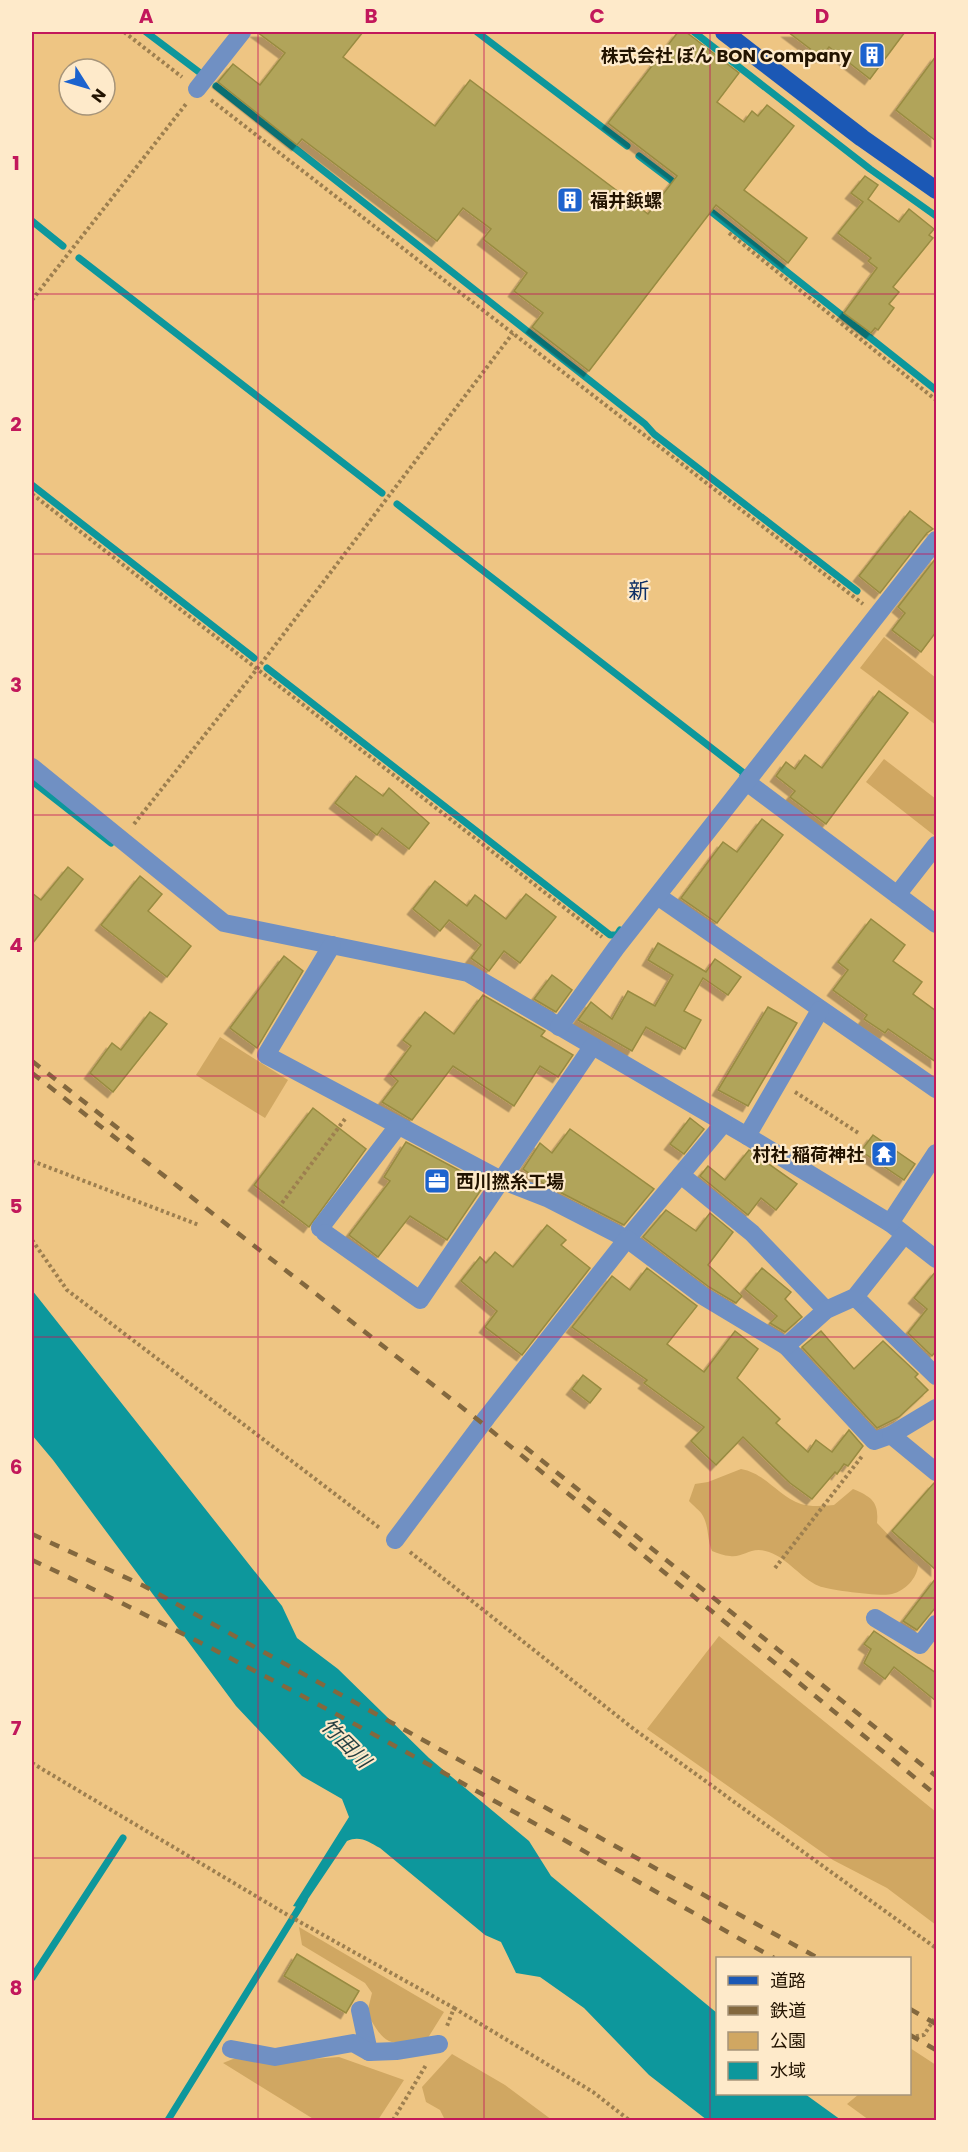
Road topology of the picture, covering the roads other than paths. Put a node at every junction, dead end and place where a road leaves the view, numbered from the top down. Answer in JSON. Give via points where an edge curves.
{"nodes":[{"id":1,"x":242,"y":32,"type":"edge"},
{"id":2,"x":724,"y":32,"type":"edge"},
{"id":3,"x":197,"y":89,"type":"road end"},
{"id":4,"x":936,"y":190,"type":"edge"},
{"id":5,"x":936,"y":540,"type":"edge"},
{"id":6,"x":32,"y":767,"type":"edge"},
{"id":7,"x":748,"y":783,"type":"junction"},
{"id":8,"x":936,"y":845,"type":"edge"},
{"id":9,"x":897,"y":895,"type":"junction"},
{"id":10,"x":658,"y":897,"type":"junction"},
{"id":11,"x":936,"y":924,"type":"edge"},
{"id":12,"x":332,"y":945,"type":"junction"},
{"id":13,"x":819,"y":1010,"type":"junction"},
{"id":14,"x":559,"y":1027,"type":"junction"},
{"id":15,"x":592,"y":1047,"type":"junction"},
{"id":16,"x":936,"y":1089,"type":"edge"},
{"id":17,"x":723,"y":1124,"type":"junction"},
{"id":18,"x":398,"y":1126,"type":"junction"},
{"id":19,"x":747,"y":1136,"type":"junction"},
{"id":20,"x":936,"y":1154,"type":"edge"},
{"id":21,"x":681,"y":1175,"type":"junction"},
{"id":22,"x":501,"y":1180,"type":"junction"},
{"id":23,"x":897,"y":1229,"type":"junction"},
{"id":24,"x":627,"y":1239,"type":"junction"},
{"id":25,"x":936,"y":1259,"type":"edge"},
{"id":26,"x":855,"y":1297,"type":"junction"},
{"id":27,"x":826,"y":1310,"type":"junction"},
{"id":28,"x":786,"y":1346,"type":"junction"},
{"id":29,"x":936,"y":1376,"type":"edge"},
{"id":30,"x":936,"y":1408,"type":"edge"},
{"id":31,"x":882,"y":1438,"type":"junction"},
{"id":32,"x":936,"y":1472,"type":"edge"},
{"id":33,"x":395,"y":1540,"type":"road end"},
{"id":34,"x":875,"y":1618,"type":"dead end"},
{"id":35,"x":936,"y":1624,"type":"edge"},
{"id":36,"x":360,"y":2010,"type":"dead end"},
{"id":37,"x":439,"y":2043,"type":"road end"},
{"id":38,"x":231,"y":2049,"type":"dead end"},
{"id":39,"x":369,"y":2052,"type":"junction"}],
"edges":[{"from":1,"to":3,"type":"street"},
{"from":2,"to":4,"type":"main road"},
{"from":5,"to":7,"type":"street"},
{"from":6,"to":12,"type":"street","via":[[224,923]]},
{"from":7,"to":9,"type":"street"},
{"from":7,"to":10,"type":"street"},
{"from":8,"to":9,"type":"street"},
{"from":9,"to":11,"type":"street"},
{"from":10,"to":13,"type":"street"},
{"from":10,"to":14,"type":"street"},
{"from":12,"to":14,"type":"street","via":[[468,973]]},
{"from":12,"to":18,"type":"street","via":[[266,1055]]},
{"from":13,"to":16,"type":"street"},
{"from":13,"to":19,"type":"street"},
{"from":14,"to":15,"type":"street"},
{"from":15,"to":17,"type":"street"},
{"from":15,"to":22,"type":"street"},
{"from":17,"to":19,"type":"street"},
{"from":17,"to":21,"type":"street"},
{"from":18,"to":22,"type":"street"},
{"from":18,"to":22,"type":"street","via":[[323,1231],[420,1299]]},
{"from":19,"to":23,"type":"street"},
{"from":20,"to":23,"type":"street"},
{"from":21,"to":24,"type":"street"},
{"from":21,"to":27,"type":"street","via":[[752,1233]]},
{"from":22,"to":24,"type":"street","via":[[547,1198]]},
{"from":23,"to":25,"type":"street"},
{"from":23,"to":26,"type":"street"},
{"from":24,"to":28,"type":"street","via":[[704,1296]]},
{"from":24,"to":33,"type":"street"},
{"from":26,"to":27,"type":"street"},
{"from":26,"to":29,"type":"street"},
{"from":27,"to":28,"type":"street"},
{"from":28,"to":31,"type":"street"},
{"from":30,"to":31,"type":"street"},
{"from":31,"to":32,"type":"street"},
{"from":34,"to":35,"type":"street","via":[[921,1645]]},
{"from":36,"to":39,"type":"street"},
{"from":37,"to":39,"type":"street"},
{"from":38,"to":39,"type":"street","via":[[275,2057],[353,2043]]}]}
